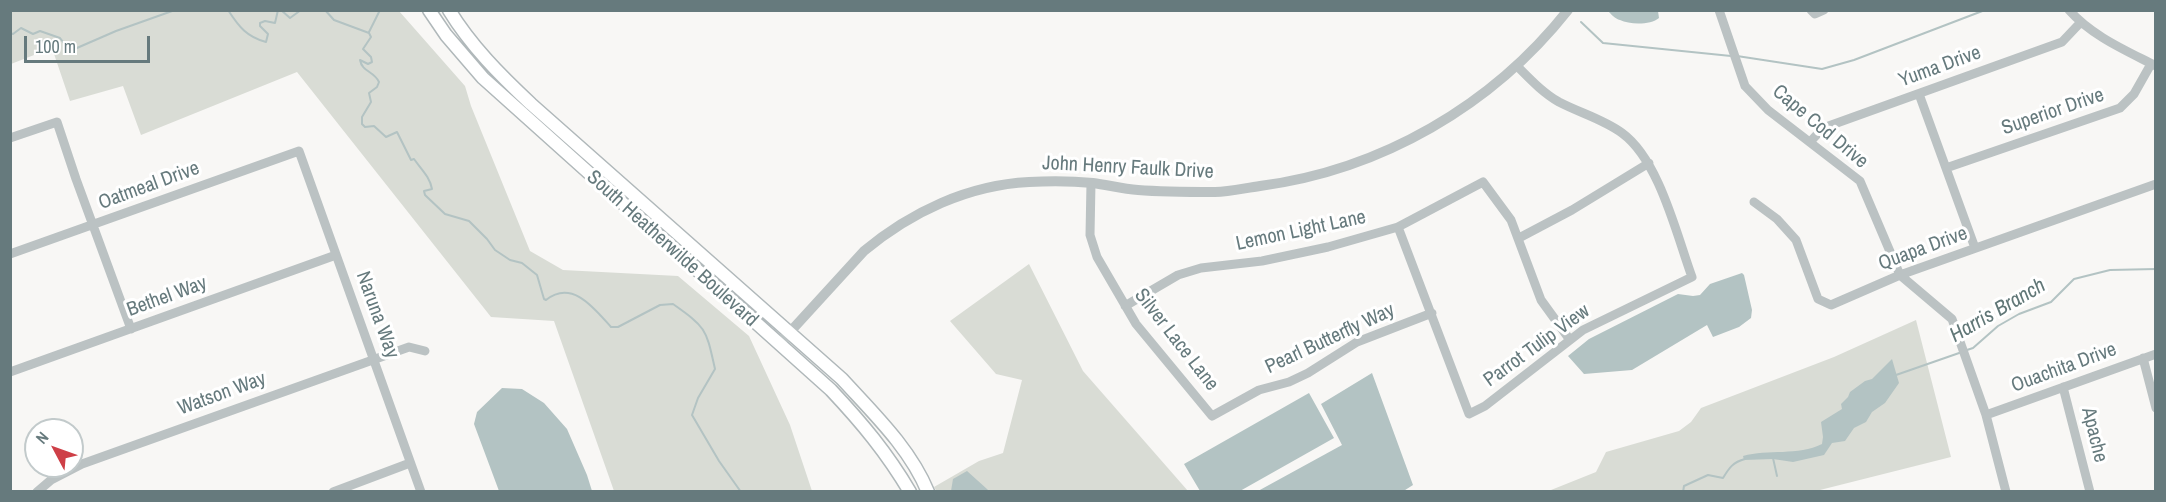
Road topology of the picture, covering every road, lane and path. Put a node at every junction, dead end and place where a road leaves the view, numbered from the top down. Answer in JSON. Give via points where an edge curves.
{"nodes":[{"id":1,"x":429,"y":10,"type":"edge"},
{"id":2,"x":449,"y":10,"type":"edge"},
{"id":3,"x":1568,"y":10,"type":"edge"},
{"id":4,"x":1719,"y":10,"type":"edge"},
{"id":5,"x":1811,"y":10,"type":"edge"},
{"id":6,"x":1824,"y":10,"type":"edge"},
{"id":7,"x":2068,"y":10,"type":"edge"},
{"id":8,"x":2080,"y":23,"type":"junction"},
{"id":9,"x":2153,"y":65,"type":"edge"},
{"id":10,"x":1517,"y":66,"type":"junction"},
{"id":11,"x":1919,"y":94,"type":"junction"},
{"id":12,"x":531,"y":104,"type":"junction"},
{"id":13,"x":521,"y":114,"type":"junction"},
{"id":14,"x":10,"y":138,"type":"edge"},
{"id":15,"x":1810,"y":142,"type":"junction"},
{"id":16,"x":299,"y":151,"type":"joint"},
{"id":17,"x":1649,"y":162,"type":"junction"},
{"id":18,"x":1946,"y":168,"type":"junction"},
{"id":19,"x":1091,"y":183,"type":"junction"},
{"id":20,"x":2156,"y":184,"type":"edge"},
{"id":21,"x":1754,"y":202,"type":"dead end"},
{"id":22,"x":93,"y":225,"type":"junction"},
{"id":23,"x":1398,"y":227,"type":"junction"},
{"id":24,"x":1519,"y":238,"type":"junction"},
{"id":25,"x":1975,"y":248,"type":"junction"},
{"id":26,"x":10,"y":254,"type":"edge"},
{"id":27,"x":336,"y":255,"type":"junction"},
{"id":28,"x":1900,"y":275,"type":"junction"},
{"id":29,"x":1125,"y":306,"type":"junction"},
{"id":30,"x":1432,"y":313,"type":"junction"},
{"id":31,"x":130,"y":329,"type":"junction"},
{"id":32,"x":790,"y":332,"type":"junction"},
{"id":33,"x":1570,"y":340,"type":"junction"},
{"id":34,"x":779,"y":344,"type":"junction"},
{"id":35,"x":425,"y":351,"type":"dead end"},
{"id":36,"x":2156,"y":354,"type":"edge"},
{"id":37,"x":2144,"y":358,"type":"junction"},
{"id":38,"x":373,"y":359,"type":"junction"},
{"id":39,"x":10,"y":372,"type":"edge"},
{"id":40,"x":2063,"y":387,"type":"junction"},
{"id":41,"x":2156,"y":408,"type":"edge"},
{"id":42,"x":1986,"y":415,"type":"junction"},
{"id":43,"x":1212,"y":416,"type":"joint"},
{"id":44,"x":410,"y":463,"type":"junction"},
{"id":45,"x":38,"y":492,"type":"edge"},
{"id":46,"x":333,"y":492,"type":"edge"},
{"id":47,"x":421,"y":492,"type":"edge"},
{"id":48,"x":910,"y":492,"type":"edge"},
{"id":49,"x":928,"y":492,"type":"edge"},
{"id":50,"x":2006,"y":492,"type":"edge"},
{"id":51,"x":2090,"y":492,"type":"edge"}],
"edges":[{"from":1,"to":13,"type":"main road","name":"South Heatherwilde Boulevard","via":[[483,78]]},
{"from":2,"to":12,"type":"main road","name":"South Heatherwilde Boulevard","via":[[493,68]]},
{"from":3,"to":10,"type":"street","name":"John Henry Faulk Drive"},
{"from":4,"to":15,"type":"street","name":"Cape Cod Drive","via":[[1745,86],[1768,110]]},
{"from":5,"to":6,"type":"street","via":[[1815,14]]},
{"from":7,"to":8,"type":"street"},
{"from":8,"to":9,"type":"street"},
{"from":8,"to":11,"type":"street","name":"Yuma Drive","via":[[2062,42]]},
{"from":9,"to":18,"type":"street","name":"Superior Drive","via":[[2120,108]]},
{"from":10,"to":17,"type":"street","via":[[1557,101],[1622,133]]},
{"from":10,"to":19,"type":"street","name":"John Henry Faulk Drive","via":[[1479,98],[1432,128],[1349,166],[1294,182],[1217,192],[1138,190]]},
{"from":11,"to":15,"type":"street","name":"Yuma Drive","via":[[1823,128]]},
{"from":11,"to":18,"type":"street"},
{"from":12,"to":13,"type":"main road"},
{"from":12,"to":32,"type":"main road","name":"South Heatherwilde Boulevard"},
{"from":13,"to":34,"type":"main road","name":"South Heatherwilde Boulevard"},
{"from":14,"to":22,"type":"street","via":[[57,122]]},
{"from":15,"to":28,"type":"street","name":"Cape Cod Drive","via":[[1860,181]]},
{"from":16,"to":22,"type":"street","name":"Oatmeal Drive"},
{"from":16,"to":27,"type":"street","name":"Naruna Way"},
{"from":17,"to":24,"type":"street"},
{"from":17,"to":33,"type":"street","name":"Parrot Tulip View","via":[[1692,277]]},
{"from":18,"to":25,"type":"street"},
{"from":19,"to":29,"type":"street","name":"Silver Lace Lane","via":[[1090,235],[1096,257]]},
{"from":19,"to":32,"type":"street","name":"John Henry Faulk Drive","via":[[1028,182],[987,188],[954,197],[912,216],[864,251]]},
{"from":20,"to":25,"type":"street","name":"Quapa Drive"},
{"from":21,"to":28,"type":"street","name":"Quapa Drive","via":[[1778,219],[1796,240],[1818,299],[1825,304],[1831,305]]},
{"from":22,"to":26,"type":"street","name":"Oatmeal Drive"},
{"from":22,"to":31,"type":"street"},
{"from":23,"to":24,"type":"street","name":"Lemon Light Lane","via":[[1483,182],[1502,205]]},
{"from":23,"to":29,"type":"street","name":"Lemon Light Lane","via":[[1329,248],[1201,268],[1178,275]]},
{"from":23,"to":30,"type":"street"},
{"from":24,"to":33,"type":"street","via":[[1540,300]]},
{"from":25,"to":28,"type":"street","name":"Quapa Drive"},
{"from":27,"to":31,"type":"street","name":"Bethel Way"},
{"from":27,"to":38,"type":"street","name":"Naruna Way"},
{"from":28,"to":42,"type":"street","name":"Cape Cod Drive","via":[[1952,320]]},
{"from":29,"to":43,"type":"street","name":"Silver Lace Lane"},
{"from":30,"to":33,"type":"street","name":"Parrot Tulip View","via":[[1468,414],[1485,406]]},
{"from":30,"to":43,"type":"street","name":"Pearl Butterfly Way","via":[[1357,342],[1308,373],[1259,390]]},
{"from":31,"to":39,"type":"street","name":"Bethel Way"},
{"from":32,"to":34,"type":"street","name":"John Henry Faulk Drive"},
{"from":32,"to":49,"type":"main road","name":"South Heatherwilde Boulevard","via":[[883,423]]},
{"from":34,"to":48,"type":"main road","name":"South Heatherwilde Boulevard","via":[[831,390],[870,432]]},
{"from":35,"to":38,"type":"street","name":"Watson Way","via":[[409,347]]},
{"from":36,"to":37,"type":"street","name":"Ouachita Drive"},
{"from":37,"to":40,"type":"street","name":"Ouachita Drive"},
{"from":37,"to":41,"type":"street"},
{"from":38,"to":44,"type":"street","name":"Naruna Way"},
{"from":38,"to":45,"type":"street","name":"Watson Way","via":[[82,464],[51,480]]},
{"from":40,"to":42,"type":"street","name":"Ouachita Drive"},
{"from":40,"to":51,"type":"street","name":"Apache"},
{"from":42,"to":50,"type":"street","name":"Cape Cod Drive"},
{"from":44,"to":46,"type":"street"},
{"from":44,"to":47,"type":"street","name":"Naruna Way"}]}
